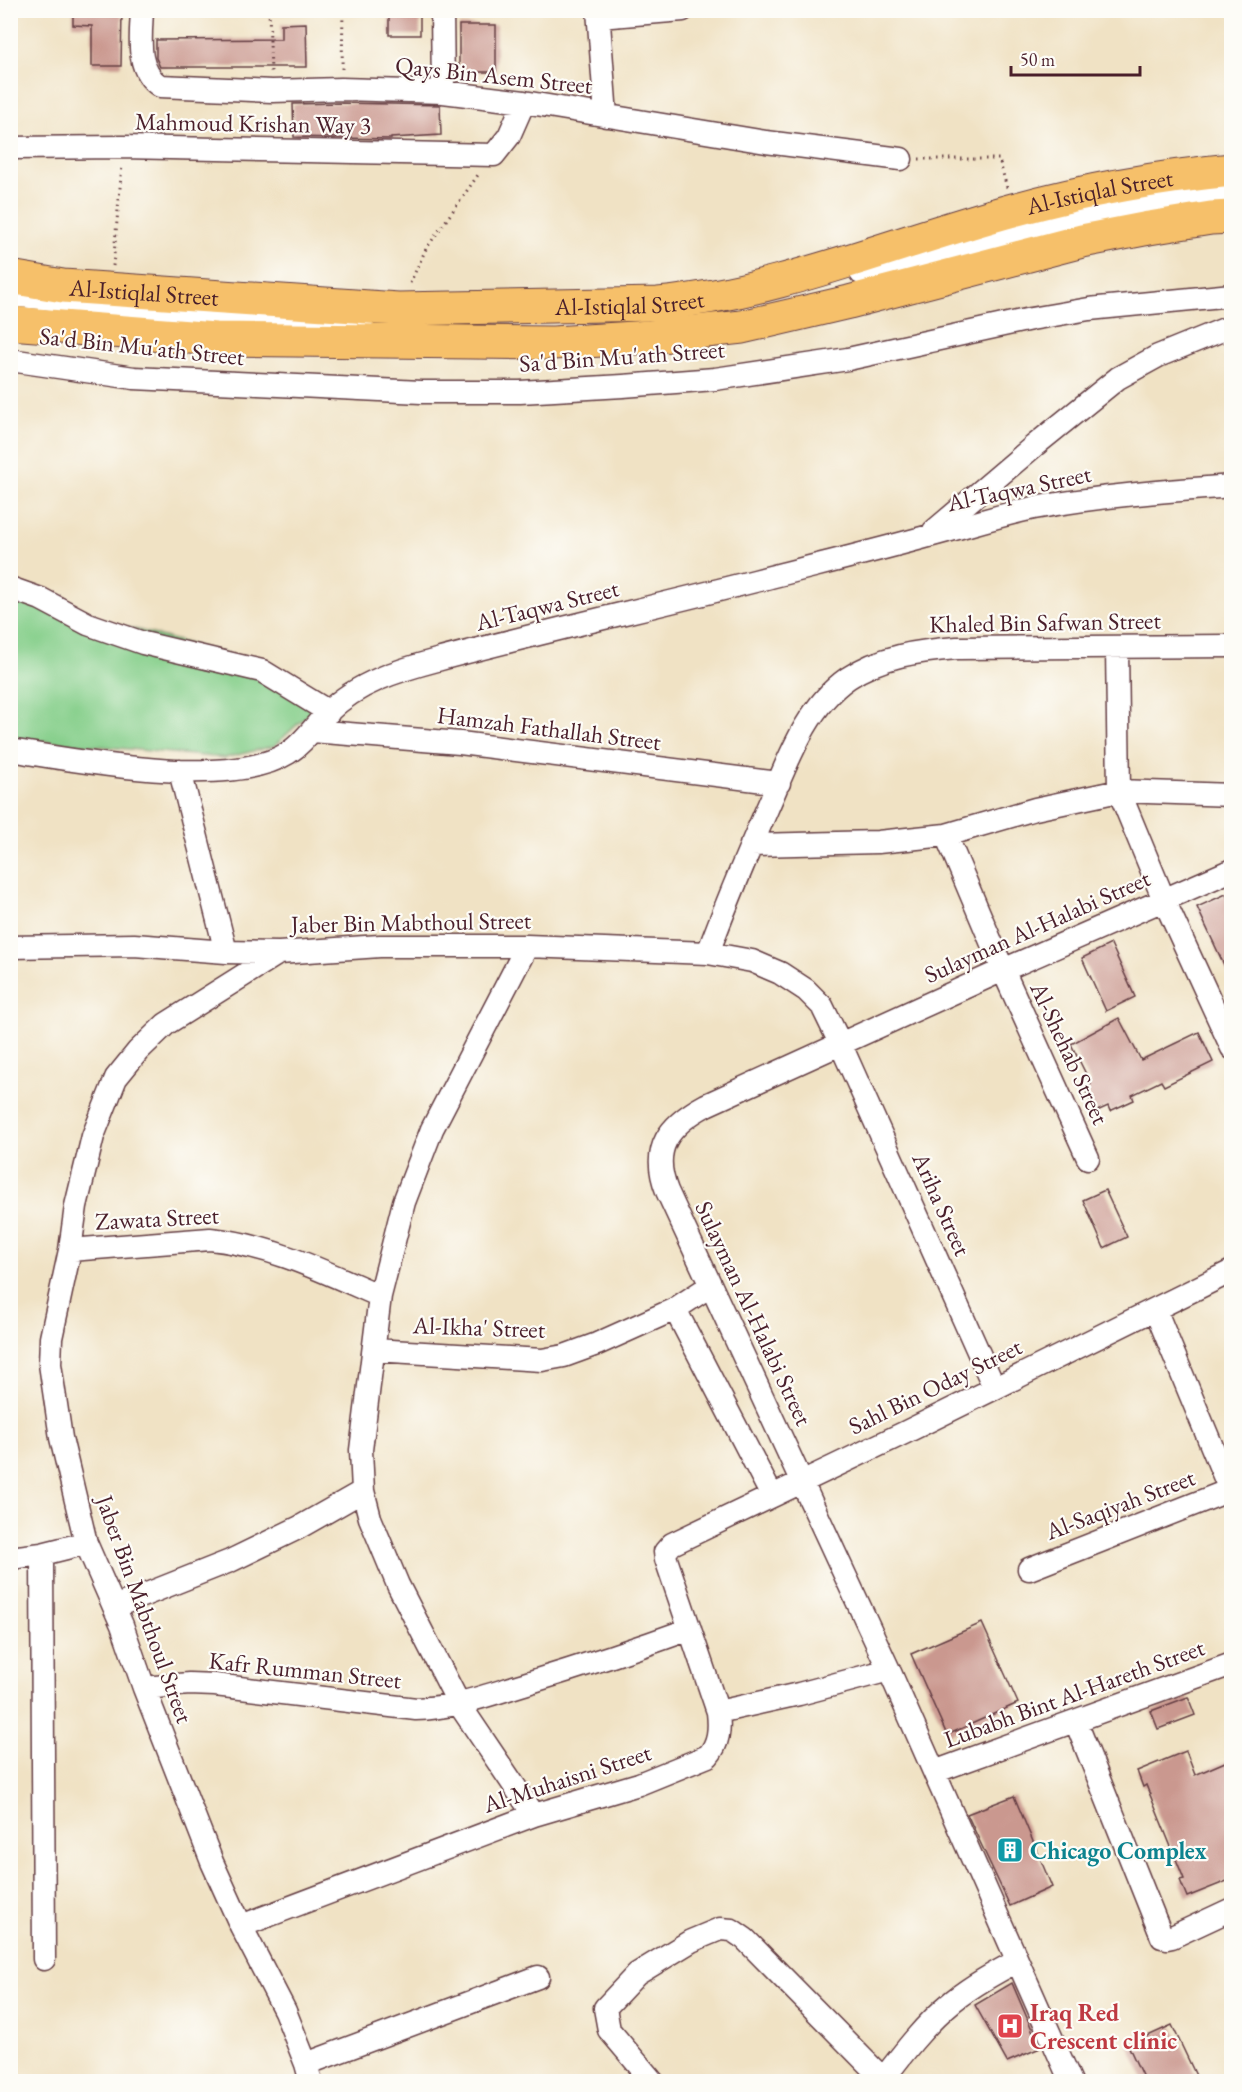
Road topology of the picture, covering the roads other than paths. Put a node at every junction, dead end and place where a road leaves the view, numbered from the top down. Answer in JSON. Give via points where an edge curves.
{"nodes":[{"id":1,"x":142,"y":10,"type":"edge"},
{"id":2,"x":442,"y":10,"type":"edge"},
{"id":3,"x":683,"y":10,"type":"edge"},
{"id":4,"x":598,"y":14,"type":"edge"},
{"id":5,"x":443,"y":92,"type":"junction"},
{"id":6,"x":524,"y":102,"type":"junction"},
{"id":7,"x":606,"y":116,"type":"junction"},
{"id":8,"x":10,"y":148,"type":"edge"},
{"id":9,"x":901,"y":159,"type":"road end"},
{"id":10,"x":1232,"y":170,"type":"edge"},
{"id":11,"x":1232,"y":193,"type":"edge"},
{"id":12,"x":1232,"y":202,"type":"edge"},
{"id":13,"x":1232,"y":217,"type":"edge"},
{"id":14,"x":10,"y":277,"type":"edge"},
{"id":15,"x":10,"y":295,"type":"edge"},
{"id":16,"x":1232,"y":295,"type":"edge"},
{"id":17,"x":10,"y":303,"type":"edge"},
{"id":18,"x":10,"y":323,"type":"edge"},
{"id":19,"x":1232,"y":326,"type":"edge"},
{"id":20,"x":10,"y":360,"type":"edge"},
{"id":21,"x":1232,"y":486,"type":"edge"},
{"id":22,"x":928,"y":537,"type":"junction"},
{"id":23,"x":10,"y":588,"type":"edge"},
{"id":24,"x":1232,"y":646,"type":"edge"},
{"id":25,"x":1117,"y":648,"type":"junction"},
{"id":26,"x":329,"y":712,"type":"junction"},
{"id":27,"x":312,"y":731,"type":"junction"},
{"id":28,"x":10,"y":750,"type":"edge"},
{"id":29,"x":180,"y":771,"type":"junction"},
{"id":30,"x":779,"y":783,"type":"junction"},
{"id":31,"x":1119,"y":791,"type":"junction"},
{"id":32,"x":1232,"y":795,"type":"edge"},
{"id":33,"x":946,"y":835,"type":"junction"},
{"id":34,"x":751,"y":845,"type":"junction"},
{"id":35,"x":1232,"y":870,"type":"edge"},
{"id":36,"x":1164,"y":900,"type":"junction"},
{"id":37,"x":527,"y":946,"type":"junction"},
{"id":38,"x":10,"y":947,"type":"edge"},
{"id":39,"x":226,"y":952,"type":"junction"},
{"id":40,"x":279,"y":953,"type":"junction"},
{"id":41,"x":708,"y":953,"type":"junction"},
{"id":42,"x":1003,"y":970,"type":"junction"},
{"id":43,"x":840,"y":1043,"type":"junction"},
{"id":44,"x":1232,"y":1048,"type":"edge"},
{"id":45,"x":1088,"y":1158,"type":"dead end"},
{"id":46,"x":70,"y":1250,"type":"junction"},
{"id":47,"x":1232,"y":1271,"type":"edge"},
{"id":48,"x":710,"y":1286,"type":"junction"},
{"id":49,"x":380,"y":1296,"type":"junction"},
{"id":50,"x":675,"y":1309,"type":"junction"},
{"id":51,"x":1155,"y":1309,"type":"junction"},
{"id":52,"x":374,"y":1350,"type":"junction"},
{"id":53,"x":994,"y":1387,"type":"junction"},
{"id":54,"x":802,"y":1480,"type":"junction"},
{"id":55,"x":363,"y":1491,"type":"junction"},
{"id":56,"x":1231,"y":1493,"type":"edge"},
{"id":57,"x":772,"y":1496,"type":"junction"},
{"id":58,"x":87,"y":1543,"type":"junction"},
{"id":59,"x":665,"y":1552,"type":"joint"},
{"id":60,"x":42,"y":1554,"type":"junction"},
{"id":61,"x":10,"y":1558,"type":"edge"},
{"id":62,"x":1029,"y":1569,"type":"dead end"},
{"id":63,"x":114,"y":1607,"type":"junction"},
{"id":64,"x":690,"y":1629,"type":"junction"},
{"id":65,"x":1232,"y":1664,"type":"edge"},
{"id":66,"x":889,"y":1670,"type":"junction"},
{"id":67,"x":144,"y":1688,"type":"junction"},
{"id":68,"x":459,"y":1704,"type":"junction"},
{"id":69,"x":718,"y":1712,"type":"junction"},
{"id":70,"x":1076,"y":1722,"type":"junction"},
{"id":71,"x":934,"y":1772,"type":"junction"},
{"id":72,"x":534,"y":1815,"type":"junction"},
{"id":73,"x":1232,"y":1909,"type":"edge"},
{"id":74,"x":241,"y":1926,"type":"junction"},
{"id":75,"x":44,"y":1959,"type":"dead end"},
{"id":76,"x":1017,"y":1961,"type":"junction"},
{"id":77,"x":538,"y":1977,"type":"dead end"},
{"id":78,"x":309,"y":2073,"type":"edge"},
{"id":79,"x":882,"y":2080,"type":"edge"},
{"id":80,"x":653,"y":2082,"type":"edge"},
{"id":81,"x":1071,"y":2082,"type":"edge"}],
"edges":[{"from":1,"to":5,"type":"street","name":"Qays Bin Asem Street","via":[[144,69],[160,86]]},
{"from":2,"to":5,"type":"street"},
{"from":3,"to":4,"type":"street"},
{"from":4,"to":7,"type":"street"},
{"from":5,"to":6,"type":"street","name":"Qays Bin Asem Street"},
{"from":6,"to":7,"type":"street","name":"Qays Bin Asem Street"},
{"from":6,"to":8,"type":"street","name":"Mahmoud Krishan Way 3","via":[[509,136],[495,155]]},
{"from":7,"to":9,"type":"street","name":"Qays Bin Asem Street"},
{"from":10,"to":14,"type":"highway","name":"Al-Istiqlal Street","via":[[1126,183],[1013,210],[750,289],[699,300],[588,307],[398,309],[63,286]]},
{"from":11,"to":15,"type":"street","via":[[1085,214],[770,297],[668,313],[559,320],[384,323],[230,316]]},
{"from":12,"to":17,"type":"street","via":[[1146,212],[1077,226],[932,261],[800,299],[679,321],[548,329],[403,331],[249,326]]},
{"from":13,"to":18,"type":"highway","name":"Al-Istiqlal Street","via":[[1083,241],[742,327],[651,337],[553,343],[215,339]]},
{"from":16,"to":20,"type":"street","name":"Sa'd Bin Mu'ath Street","via":[[1089,309],[848,359],[715,379],[520,392],[410,392],[134,378]]},
{"from":19,"to":22,"type":"street","via":[[1158,356],[1118,378]]},
{"from":21,"to":22,"type":"street","name":"Al-Taqwa Street","via":[[1119,495],[1031,508]]},
{"from":22,"to":26,"type":"street","name":"Al-Taqwa Street","via":[[434,661],[365,686]]},
{"from":23,"to":26,"type":"street","via":[[88,624],[143,643],[262,671]]},
{"from":24,"to":25,"type":"street","name":"Khaled Bin Safwan Street"},
{"from":25,"to":30,"type":"street","name":"Khaled Bin Safwan Street","via":[[957,648],[918,651],[880,662],[848,678],[831,693],[800,735]]},
{"from":25,"to":31,"type":"street"},
{"from":26,"to":27,"type":"street","name":"Al-Taqwa Street"},
{"from":27,"to":29,"type":"street","name":"Al-Taqwa Street","via":[[293,751],[256,767]]},
{"from":27,"to":30,"type":"street","name":"Hamzah Fathallah Street","via":[[460,743]]},
{"from":28,"to":29,"type":"street","name":"Al-Taqwa Street"},
{"from":29,"to":39,"type":"street"},
{"from":30,"to":34,"type":"street","name":"Khaled Bin Safwan Street"},
{"from":31,"to":32,"type":"street"},
{"from":31,"to":33,"type":"street"},
{"from":31,"to":36,"type":"street"},
{"from":33,"to":34,"type":"street","via":[[878,842]]},
{"from":33,"to":42,"type":"street","name":"Al-Shehab Street"},
{"from":34,"to":41,"type":"street","name":"Khaled Bin Safwan Street"},
{"from":35,"to":36,"type":"street","name":"Sulayman Al-Halabi Street"},
{"from":36,"to":42,"type":"street","name":"Sulayman Al-Halabi Street"},
{"from":36,"to":44,"type":"street"},
{"from":37,"to":40,"type":"street","name":"Jaber Bin Mabthoul Street","via":[[413,945]]},
{"from":37,"to":41,"type":"street","name":"Jaber Bin Mabthoul Street"},
{"from":37,"to":49,"type":"street","via":[[432,1129],[404,1202]]},
{"from":38,"to":39,"type":"street","via":[[134,945]]},
{"from":39,"to":40,"type":"street"},
{"from":40,"to":46,"type":"street","name":"Jaber Bin Mabthoul Street","via":[[166,1024],[116,1078],[93,1136]]},
{"from":41,"to":43,"type":"street","name":"Jaber Bin Mabthoul Street","via":[[752,962],[780,973],[806,990],[822,1006]]},
{"from":42,"to":43,"type":"street","name":"Sulayman Al-Halabi Street"},
{"from":42,"to":45,"type":"street","name":"Al-Shehab Street"},
{"from":43,"to":48,"type":"street","name":"Sulayman Al-Halabi Street","via":[[697,1110],[666,1137],[660,1164],[662,1178]]},
{"from":43,"to":53,"type":"street","name":"Ariha Street"},
{"from":46,"to":49,"type":"street","name":"Zawata Street","via":[[210,1239],[231,1241],[299,1261]]},
{"from":46,"to":58,"type":"street","name":"Jaber Bin Mabthoul Street","via":[[54,1318],[50,1364],[61,1438]]},
{"from":47,"to":51,"type":"street","name":"Sahl Bin Oday Street"},
{"from":48,"to":50,"type":"street","name":"Al-Ikha' Street"},
{"from":48,"to":54,"type":"street","name":"Sulayman Al-Halabi Street"},
{"from":49,"to":52,"type":"street"},
{"from":50,"to":52,"type":"street","name":"Al-Ikha' Street","via":[[597,1344],[542,1360]]},
{"from":50,"to":57,"type":"street"},
{"from":51,"to":53,"type":"street","name":"Sahl Bin Oday Street"},
{"from":51,"to":56,"type":"street"},
{"from":52,"to":55,"type":"street","via":[[362,1450]]},
{"from":53,"to":54,"type":"street","name":"Sahl Bin Oday Street"},
{"from":54,"to":57,"type":"street","name":"Sahl Bin Oday Street"},
{"from":54,"to":66,"type":"street","name":"Sulayman Al-Halabi Street"},
{"from":55,"to":63,"type":"street","via":[[230,1561]]},
{"from":55,"to":68,"type":"street","via":[[398,1585]]},
{"from":56,"to":62,"type":"street","name":"Al-Saqiyah Street"},
{"from":57,"to":59,"type":"street","name":"Sahl Bin Oday Street","via":[[672,1544]]},
{"from":58,"to":60,"type":"street"},
{"from":58,"to":63,"type":"street","name":"Jaber Bin Mabthoul Street"},
{"from":59,"to":64,"type":"street","name":"Al-Muhaisni Street"},
{"from":60,"to":61,"type":"street"},
{"from":60,"to":75,"type":"street"},
{"from":63,"to":67,"type":"street","name":"Jaber Bin Mabthoul Street"},
{"from":64,"to":68,"type":"street","name":"Kafr Rumman Street"},
{"from":64,"to":69,"type":"street","name":"Al-Muhaisni Street"},
{"from":65,"to":70,"type":"street","name":"Lubabh Bint Al-Hareth Street"},
{"from":66,"to":69,"type":"street"},
{"from":66,"to":71,"type":"street","name":"Sulayman Al-Halabi Street"},
{"from":67,"to":68,"type":"street","name":"Kafr Rumman Street","via":[[215,1685],[416,1709]]},
{"from":67,"to":74,"type":"street","name":"Jaber Bin Mabthoul Street"},
{"from":68,"to":72,"type":"street"},
{"from":69,"to":72,"type":"street","name":"Al-Muhaisni Street","via":[[718,1737],[708,1756],[639,1784]]},
{"from":70,"to":71,"type":"street","name":"Lubabh Bint Al-Hareth Street"},
{"from":70,"to":73,"type":"street","via":[[1162,1937]]},
{"from":71,"to":76,"type":"street","name":"Sulayman Al-Halabi Street"},
{"from":72,"to":74,"type":"street","name":"Al-Muhaisni Street"},
{"from":74,"to":78,"type":"street","name":"Jaber Bin Mabthoul Street","via":[[285,2011]]},
{"from":76,"to":79,"type":"street","via":[[954,2001],[928,2024]]},
{"from":76,"to":81,"type":"street","name":"Sulayman Al-Halabi Street"},
{"from":77,"to":78,"type":"street"},
{"from":79,"to":80,"type":"street","via":[[745,1940],[732,1930],[720,1929],[691,1941],[637,1974],[605,2008],[609,2030]]}]}
